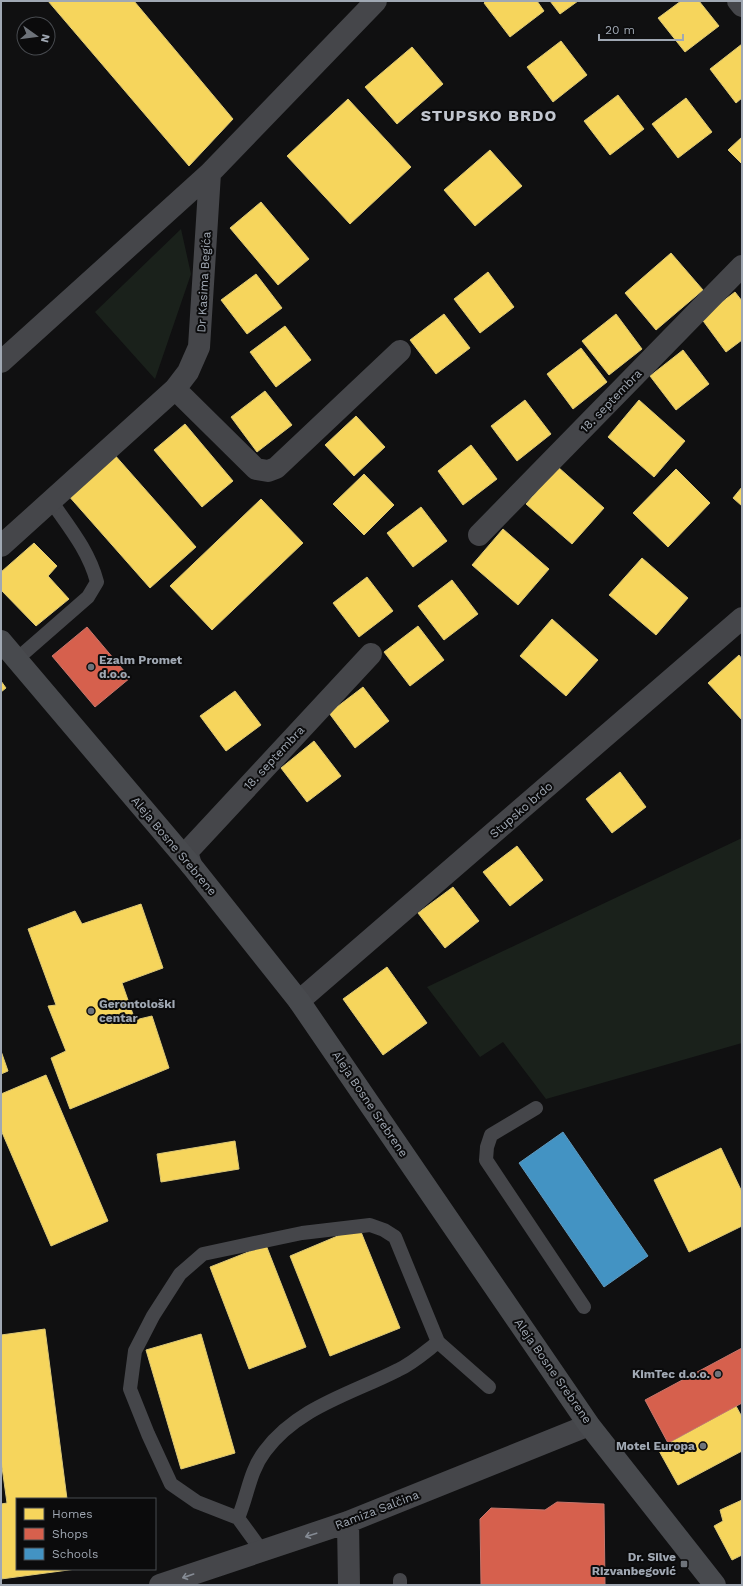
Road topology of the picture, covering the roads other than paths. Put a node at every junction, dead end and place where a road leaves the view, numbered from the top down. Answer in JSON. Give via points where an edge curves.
{"nodes":[{"id":1,"x":376,"y":1,"type":"edge"},
{"id":2,"x":738,"y":1,"type":"edge"},
{"id":3,"x":742,"y":6,"type":"edge"},
{"id":4,"x":210,"y":173,"type":"junction"},
{"id":5,"x":742,"y":266,"type":"edge"},
{"id":6,"x":400,"y":351,"type":"dead end"},
{"id":7,"x":1,"y":362,"type":"edge"},
{"id":8,"x":175,"y":389,"type":"junction"},
{"id":9,"x":51,"y":501,"type":"junction"},
{"id":10,"x":480,"y":535,"type":"dead end"},
{"id":11,"x":1,"y":546,"type":"edge"},
{"id":12,"x":742,"y":618,"type":"edge"},
{"id":13,"x":1,"y":641,"type":"edge"},
{"id":14,"x":371,"y":654,"type":"dead end"},
{"id":15,"x":17,"y":659,"type":"junction"},
{"id":16,"x":191,"y":865,"type":"junction"},
{"id":17,"x":299,"y":1001,"type":"junction"},
{"id":18,"x":536,"y":1108,"type":"dead end"},
{"id":19,"x":584,"y":1307,"type":"dead end"},
{"id":20,"x":438,"y":1342,"type":"junction"},
{"id":21,"x":489,"y":1387,"type":"dead end"},
{"id":22,"x":589,"y":1425,"type":"junction"},
{"id":23,"x":238,"y":1518,"type":"junction"},
{"id":24,"x":348,"y":1522,"type":"junction"},
{"id":25,"x":262,"y":1551,"type":"junction"},
{"id":26,"x":160,"y":1585,"type":"edge"},
{"id":27,"x":350,"y":1585,"type":"edge"},
{"id":28,"x":716,"y":1585,"type":"edge"}],
"edges":[{"from":1,"to":4,"type":"street"},
{"from":2,"to":3,"type":"street"},
{"from":4,"to":7,"type":"street"},
{"from":4,"to":8,"type":"street","name":"Dr Kasima Begića","via":[[199,347],[188,372]]},
{"from":5,"to":10,"type":"street","name":"18. septembra"},
{"from":6,"to":8,"type":"street","via":[[276,468],[268,471],[256,468]]},
{"from":8,"to":9,"type":"street","name":"Dr Kasima Begića"},
{"from":9,"to":11,"type":"street","name":"Dr Kasima Begića"},
{"from":9,"to":15,"type":"lane","via":[[84,549],[97,582],[88,597]]},
{"from":12,"to":17,"type":"street","name":"Stupsko brdo"},
{"from":13,"to":15,"type":"street","name":"Aleja Bosne Srebrene"},
{"from":14,"to":16,"type":"street","name":"18. septembra","via":[[187,852]]},
{"from":15,"to":16,"type":"street","name":"Aleja Bosne Srebrene"},
{"from":16,"to":17,"type":"street","name":"Aleja Bosne Srebrene"},
{"from":17,"to":22,"type":"street","name":"Aleja Bosne Srebrene"},
{"from":18,"to":19,"type":"lane","via":[[491,1135],[486,1160]]},
{"from":20,"to":21,"type":"lane"},
{"from":20,"to":23,"type":"lane","via":[[399,1370],[313,1409],[285,1428],[264,1451],[250,1476]]},
{"from":20,"to":23,"type":"lane","via":[[395,1237],[370,1225],[302,1233],[203,1254],[180,1274],[152,1316],[135,1351],[130,1389],[171,1484],[197,1502]]},
{"from":22,"to":24,"type":"street","name":"Ramiza Salčina"},
{"from":22,"to":28,"type":"street","name":"Aleja Bosne Srebrene"},
{"from":23,"to":25,"type":"lane"},
{"from":24,"to":25,"type":"street","name":"Ramiza Salčina","one_way":true},
{"from":24,"to":27,"type":"street"},
{"from":25,"to":26,"type":"street","name":"Ramiza Salčina","one_way":true}]}
